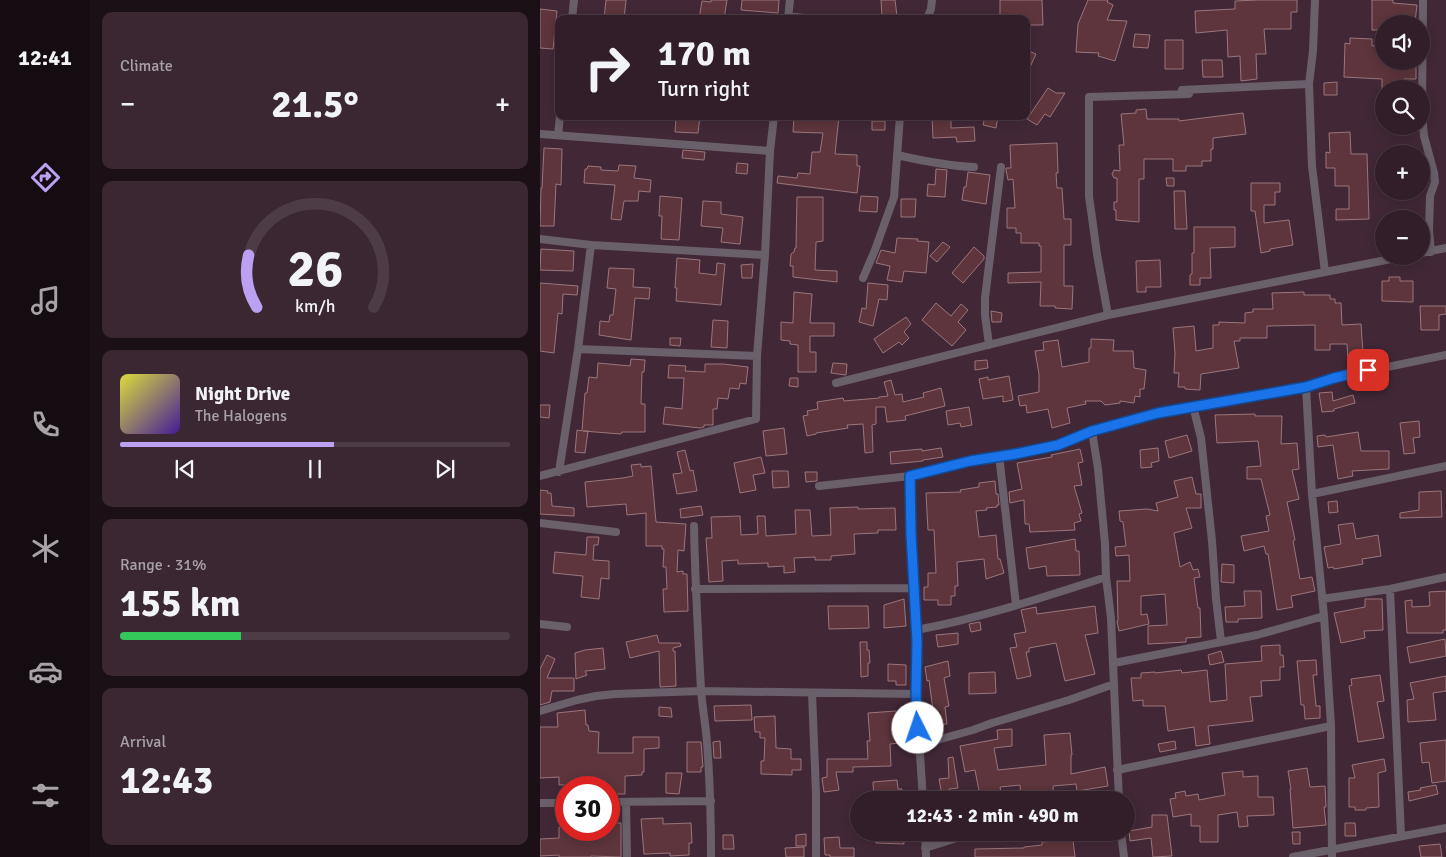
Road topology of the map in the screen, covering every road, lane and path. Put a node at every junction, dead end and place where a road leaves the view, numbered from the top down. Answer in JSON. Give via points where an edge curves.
{"nodes":[{"id":1,"x":574,"y":0,"type":"edge"},
{"id":2,"x":790,"y":0,"type":"edge"},
{"id":3,"x":932,"y":0,"type":"edge"},
{"id":4,"x":1315,"y":0,"type":"edge"},
{"id":5,"x":1423,"y":0,"type":"edge"},
{"id":6,"x":572,"y":15,"type":"edge"},
{"id":7,"x":788,"y":15,"type":"edge"},
{"id":8,"x":930,"y":15,"type":"edge"},
{"id":9,"x":1310,"y":84,"type":"junction"},
{"id":10,"x":1173,"y":90,"type":"dead end"},
{"id":11,"x":1189,"y":94,"type":"dead end"},
{"id":12,"x":560,"y":120,"type":"edge"},
{"id":13,"x":774,"y":120,"type":"edge"},
{"id":14,"x":900,"y":120,"type":"edge"},
{"id":15,"x":540,"y":134,"type":"edge"},
{"id":16,"x":558,"y":135,"type":"junction"},
{"id":17,"x":770,"y":151,"type":"junction"},
{"id":18,"x":897,"y":154,"type":"junction"},
{"id":19,"x":974,"y":167,"type":"dead end"},
{"id":20,"x":1002,"y":167,"type":"dead end"},
{"id":21,"x":540,"y":239,"type":"edge"},
{"id":22,"x":591,"y":245,"type":"junction"},
{"id":23,"x":1446,"y":248,"type":"edge"},
{"id":24,"x":1431,"y":252,"type":"joint"},
{"id":25,"x":765,"y":255,"type":"junction"},
{"id":26,"x":1375,"y":262,"type":"edge"},
{"id":27,"x":1325,"y":272,"type":"junction"},
{"id":28,"x":863,"y":278,"type":"dead end"},
{"id":29,"x":1108,"y":315,"type":"junction"},
{"id":30,"x":989,"y":345,"type":"junction"},
{"id":31,"x":578,"y":349,"type":"junction"},
{"id":32,"x":1446,"y":355,"type":"edge"},
{"id":33,"x":757,"y":356,"type":"junction"},
{"id":34,"x":836,"y":383,"type":"dead end"},
{"id":35,"x":1306,"y":387,"type":"junction"},
{"id":36,"x":1193,"y":406,"type":"junction"},
{"id":37,"x":1092,"y":431,"type":"junction"},
{"id":38,"x":999,"y":455,"type":"junction"},
{"id":39,"x":1446,"y":466,"type":"edge"},
{"id":40,"x":559,"y":472,"type":"junction"},
{"id":41,"x":540,"y":476,"type":"edge"},
{"id":42,"x":910,"y":476,"type":"junction"},
{"id":43,"x":819,"y":486,"type":"dead end"},
{"id":44,"x":1312,"y":494,"type":"junction"},
{"id":45,"x":540,"y":523,"type":"edge"},
{"id":46,"x":694,"y":526,"type":"dead end"},
{"id":47,"x":616,"y":532,"type":"dead end"},
{"id":48,"x":1106,"y":577,"type":"junction"},
{"id":49,"x":1446,"y":577,"type":"edge"},
{"id":50,"x":913,"y":588,"type":"junction"},
{"id":51,"x":695,"y":589,"type":"junction"},
{"id":52,"x":1390,"y":589,"type":"junction"},
{"id":53,"x":1322,"y":599,"type":"junction"},
{"id":54,"x":1016,"y":605,"type":"junction"},
{"id":55,"x":1324,"y":616,"type":"junction"},
{"id":56,"x":540,"y":624,"type":"edge"},
{"id":57,"x":567,"y":627,"type":"dead end"},
{"id":58,"x":916,"y":630,"type":"junction"},
{"id":59,"x":1221,"y":641,"type":"junction"},
{"id":60,"x":1114,"y":663,"type":"junction"},
{"id":61,"x":1114,"y":684,"type":"junction"},
{"id":62,"x":701,"y":692,"type":"junction"},
{"id":63,"x":812,"y":694,"type":"junction"},
{"id":64,"x":916,"y":694,"type":"junction"},
{"id":65,"x":540,"y":710,"type":"edge"},
{"id":66,"x":1331,"y":726,"type":"junction"},
{"id":67,"x":919,"y":745,"type":"junction"},
{"id":68,"x":1117,"y":770,"type":"junction"},
{"id":69,"x":922,"y":791,"type":"edge"},
{"id":70,"x":1118,"y":791,"type":"edge"},
{"id":71,"x":711,"y":801,"type":"junction"},
{"id":72,"x":555,"y":802,"type":"edge"},
{"id":73,"x":620,"y":802,"type":"edge"},
{"id":74,"x":626,"y":802,"type":"junction"},
{"id":75,"x":540,"y":803,"type":"edge"},
{"id":76,"x":1446,"y":828,"type":"edge"},
{"id":77,"x":1400,"y":836,"type":"junction"},
{"id":78,"x":926,"y":841,"type":"edge"},
{"id":79,"x":948,"y":841,"type":"edge"},
{"id":80,"x":1123,"y":841,"type":"edge"},
{"id":81,"x":926,"y":848,"type":"junction"},
{"id":82,"x":1332,"y":853,"type":"edge"},
{"id":83,"x":627,"y":857,"type":"edge"},
{"id":84,"x":711,"y":857,"type":"edge"},
{"id":85,"x":816,"y":857,"type":"edge"},
{"id":86,"x":926,"y":857,"type":"edge"},
{"id":87,"x":1124,"y":857,"type":"edge"},
{"id":88,"x":1293,"y":857,"type":"edge"}],
"edges":[{"from":1,"to":6,"type":"street"},
{"from":2,"to":7,"type":"street"},
{"from":3,"to":8,"type":"street"},
{"from":4,"to":9,"type":"street"},
{"from":5,"to":24,"type":"street","via":[[1422,111],[1424,136],[1434,173],[1430,196]]},
{"from":9,"to":10,"type":"street"},
{"from":9,"to":27,"type":"street","via":[[1312,166]]},
{"from":11,"to":29,"type":"street","via":[[1089,97],[1089,196]]},
{"from":12,"to":16,"type":"street"},
{"from":13,"to":17,"type":"street"},
{"from":14,"to":18,"type":"street"},
{"from":15,"to":16,"type":"street"},
{"from":16,"to":17,"type":"street"},
{"from":17,"to":25,"type":"street"},
{"from":18,"to":19,"type":"street","via":[[931,163]]},
{"from":18,"to":28,"type":"street","via":[[894,197]]},
{"from":20,"to":30,"type":"street","via":[[985,298]]},
{"from":21,"to":22,"type":"street"},
{"from":22,"to":25,"type":"street"},
{"from":22,"to":31,"type":"street"},
{"from":23,"to":24,"type":"street"},
{"from":25,"to":33,"type":"street"},
{"from":26,"to":27,"type":"street"},
{"from":27,"to":29,"type":"street"},
{"from":29,"to":30,"type":"street"},
{"from":30,"to":34,"type":"street"},
{"from":31,"to":33,"type":"street"},
{"from":31,"to":40,"type":"street"},
{"from":32,"to":35,"type":"street","via":[[1351,374]]},
{"from":33,"to":40,"type":"street","via":[[756,419]]},
{"from":35,"to":36,"type":"street"},
{"from":35,"to":44,"type":"street"},
{"from":36,"to":37,"type":"street"},
{"from":36,"to":59,"type":"street","via":[[1201,438]]},
{"from":37,"to":38,"type":"street","via":[[1058,445]]},
{"from":37,"to":48,"type":"street","via":[[1101,495]]},
{"from":38,"to":42,"type":"street"},
{"from":38,"to":54,"type":"street"},
{"from":39,"to":44,"type":"street"},
{"from":40,"to":41,"type":"street"},
{"from":42,"to":43,"type":"street"},
{"from":42,"to":50,"type":"street"},
{"from":44,"to":53,"type":"street"},
{"from":45,"to":47,"type":"street"},
{"from":46,"to":51,"type":"street"},
{"from":48,"to":54,"type":"street"},
{"from":48,"to":60,"type":"street"},
{"from":49,"to":52,"type":"street"},
{"from":50,"to":51,"type":"street"},
{"from":50,"to":58,"type":"street"},
{"from":51,"to":62,"type":"street"},
{"from":52,"to":53,"type":"street"},
{"from":52,"to":77,"type":"street"},
{"from":53,"to":55,"type":"street"},
{"from":54,"to":58,"type":"street"},
{"from":55,"to":59,"type":"street","via":[[1257,635]]},
{"from":55,"to":66,"type":"street"},
{"from":56,"to":57,"type":"street"},
{"from":58,"to":64,"type":"street"},
{"from":59,"to":60,"type":"street"},
{"from":60,"to":61,"type":"street"},
{"from":61,"to":67,"type":"street"},
{"from":61,"to":68,"type":"street"},
{"from":62,"to":63,"type":"street"},
{"from":62,"to":65,"type":"street","via":[[596,696]]},
{"from":62,"to":71,"type":"street"},
{"from":63,"to":64,"type":"street"},
{"from":63,"to":85,"type":"street"},
{"from":64,"to":67,"type":"street"},
{"from":66,"to":68,"type":"street"},
{"from":66,"to":82,"type":"street"},
{"from":67,"to":69,"type":"street"},
{"from":68,"to":70,"type":"street"},
{"from":71,"to":74,"type":"street"},
{"from":71,"to":84,"type":"street"},
{"from":72,"to":75,"type":"street"},
{"from":73,"to":74,"type":"street"},
{"from":74,"to":83,"type":"street"},
{"from":76,"to":77,"type":"street"},
{"from":77,"to":82,"type":"street"},
{"from":78,"to":81,"type":"street"},
{"from":79,"to":81,"type":"street"},
{"from":80,"to":87,"type":"street"},
{"from":81,"to":86,"type":"street"},
{"from":82,"to":88,"type":"street"}]}
